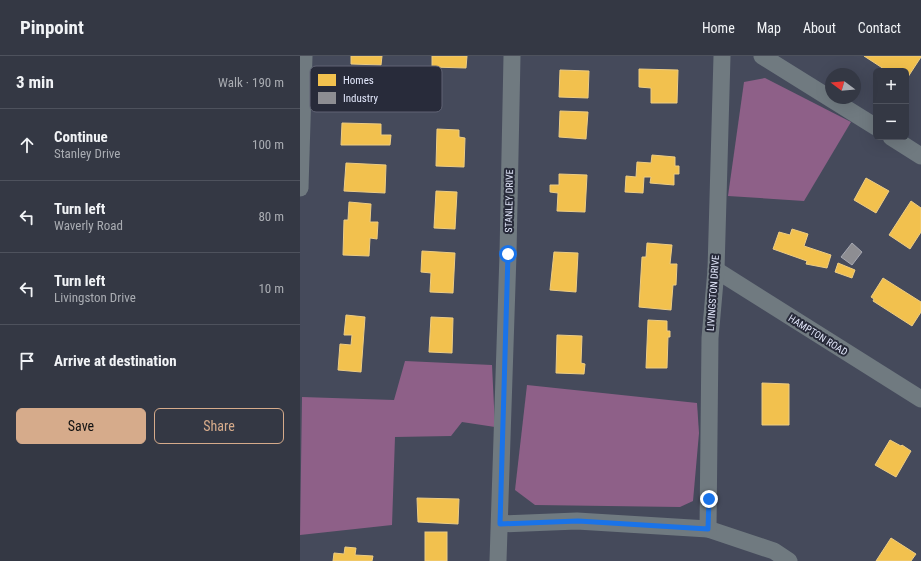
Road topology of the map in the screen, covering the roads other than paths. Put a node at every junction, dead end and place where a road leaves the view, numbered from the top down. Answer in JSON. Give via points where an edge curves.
{"nodes":[{"id":1,"x":304,"y":56,"type":"edge"},
{"id":2,"x":512,"y":56,"type":"edge"},
{"id":3,"x":722,"y":56,"type":"edge"},
{"id":4,"x":762,"y":56,"type":"edge"},
{"id":5,"x":873,"y":125,"type":"edge"},
{"id":6,"x":897,"y":140,"type":"edge"},
{"id":7,"x":921,"y":156,"type":"edge"},
{"id":8,"x":300,"y":188,"type":"edge"},
{"id":9,"x":716,"y":270,"type":"junction"},
{"id":10,"x":921,"y":399,"type":"edge"},
{"id":11,"x":500,"y":524,"type":"junction"},
{"id":12,"x":708,"y":529,"type":"junction"},
{"id":13,"x":498,"y":561,"type":"edge"},
{"id":14,"x":789,"y":561,"type":"edge"}],
"edges":[{"from":1,"to":8,"type":"street"},
{"from":2,"to":11,"type":"street","name":"STANLEY DRIVE"},
{"from":3,"to":9,"type":"street","name":"LIVINGSTON DRIVE"},
{"from":4,"to":5,"type":"street"},
{"from":6,"to":7,"type":"street"},
{"from":9,"to":10,"type":"street","name":"HAMPTON ROAD"},
{"from":9,"to":12,"type":"street","name":"LIVINGSTON DRIVE","via":[[710,338]]},
{"from":11,"to":12,"type":"street","via":[[578,521]]},
{"from":11,"to":13,"type":"street","name":"STANLEY DRIVE"},
{"from":12,"to":14,"type":"street","via":[[774,551]]}]}
